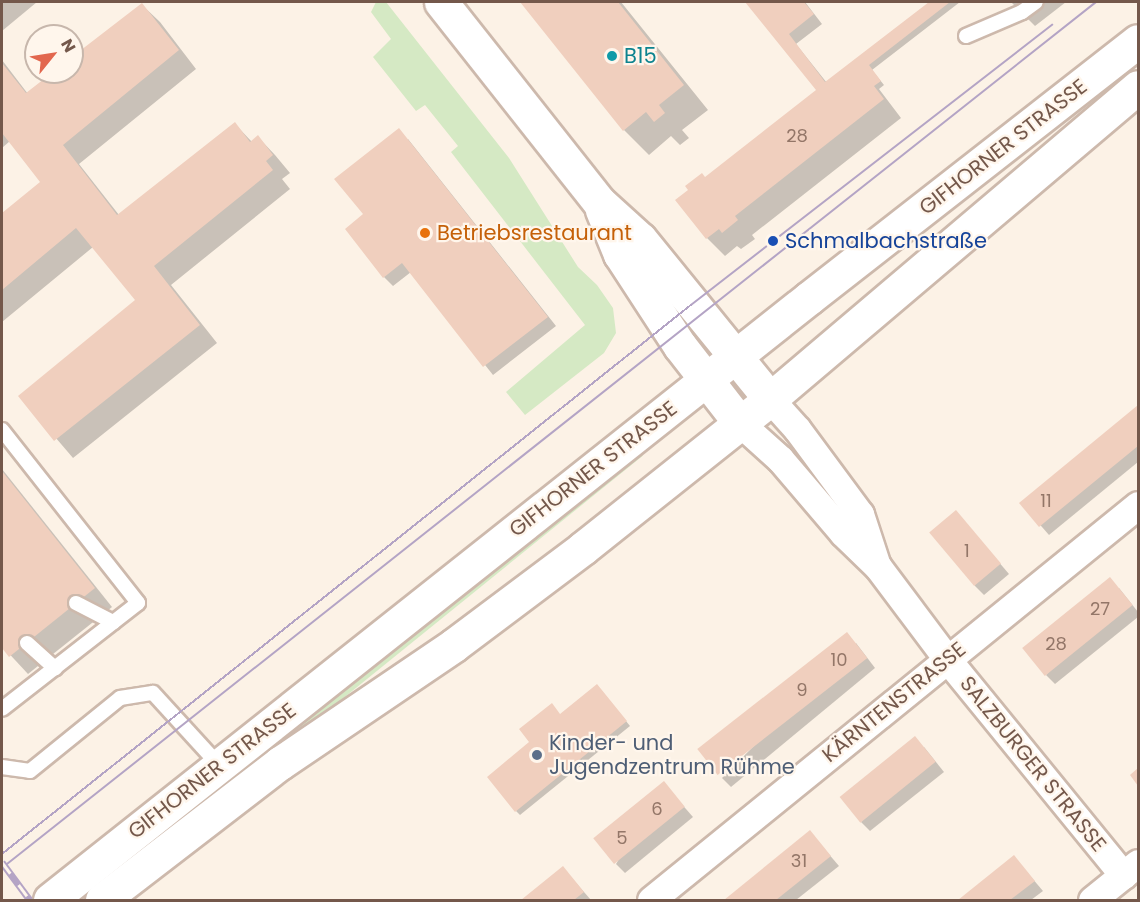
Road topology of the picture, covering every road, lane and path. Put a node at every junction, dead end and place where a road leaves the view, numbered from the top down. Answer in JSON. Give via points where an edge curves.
{"nodes":[{"id":1,"x":441,"y":2,"type":"edge"},
{"id":2,"x":1036,"y":2,"type":"edge"},
{"id":3,"x":966,"y":36,"type":"dead end"},
{"id":4,"x":1138,"y":41,"type":"edge"},
{"id":5,"x":1138,"y":87,"type":"edge"},
{"id":6,"x":599,"y":202,"type":"junction"},
{"id":7,"x":736,"y":356,"type":"junction"},
{"id":8,"x":706,"y":381,"type":"junction"},
{"id":9,"x":770,"y":399,"type":"junction"},
{"id":10,"x":740,"y":423,"type":"junction"},
{"id":11,"x":2,"y":430,"type":"edge"},
{"id":12,"x":1138,"y":505,"type":"edge"},
{"id":13,"x":878,"y":567,"type":"junction"},
{"id":14,"x":76,"y":603,"type":"dead end"},
{"id":15,"x":113,"y":622,"type":"junction"},
{"id":16,"x":27,"y":643,"type":"dead end"},
{"id":17,"x":947,"y":658,"type":"junction"},
{"id":18,"x":55,"y":668,"type":"junction"},
{"id":19,"x":2,"y":710,"type":"edge"},
{"id":20,"x":220,"y":766,"type":"junction"},
{"id":21,"x":2,"y":767,"type":"edge"},
{"id":22,"x":1131,"y":869,"type":"edge"},
{"id":23,"x":50,"y":900,"type":"edge"},
{"id":24,"x":102,"y":900,"type":"edge"},
{"id":25,"x":651,"y":900,"type":"edge"},
{"id":26,"x":1092,"y":900,"type":"edge"}],
"edges":[{"from":1,"to":6,"type":"main road"},
{"from":2,"to":3,"type":"lane"},
{"from":4,"to":7,"type":"main road","name":"GIFHORNER STRASSE"},
{"from":5,"to":9,"type":"main road","name":"GIFHORNER STRASSE"},
{"from":6,"to":7,"type":"main road","via":[[640,239]]},
{"from":6,"to":8,"type":"main road","via":[[620,254]]},
{"from":7,"to":8,"type":"main road","name":"GIFHORNER STRASSE"},
{"from":7,"to":9,"type":"main road"},
{"from":8,"to":10,"type":"main road"},
{"from":8,"to":20,"type":"main road","name":"GIFHORNER STRASSE"},
{"from":9,"to":10,"type":"main road","name":"GIFHORNER STRASSE"},
{"from":9,"to":13,"type":"street","name":"SALZBURGER STRASSE","via":[[860,514]]},
{"from":10,"to":13,"type":"street","name":"SALZBURGER STRASSE","via":[[780,459],[843,533]]},
{"from":10,"to":24,"type":"main road","name":"GIFHORNER STRASSE","via":[[492,618],[316,736]]},
{"from":11,"to":15,"type":"lane","via":[[138,603]]},
{"from":12,"to":17,"type":"street","name":"KÄRNTENSTRASSE"},
{"from":13,"to":17,"type":"street","name":"SALZBURGER STRASSE"},
{"from":14,"to":15,"type":"lane"},
{"from":15,"to":18,"type":"lane"},
{"from":16,"to":18,"type":"lane"},
{"from":17,"to":22,"type":"street","name":"SALZBURGER STRASSE"},
{"from":17,"to":25,"type":"street","name":"KÄRNTENSTRASSE"},
{"from":18,"to":19,"type":"lane"},
{"from":20,"to":21,"type":"lane","via":[[153,693],[120,698],[30,771]]},
{"from":20,"to":23,"type":"main road","name":"GIFHORNER STRASSE"},
{"from":22,"to":26,"type":"street"}]}
